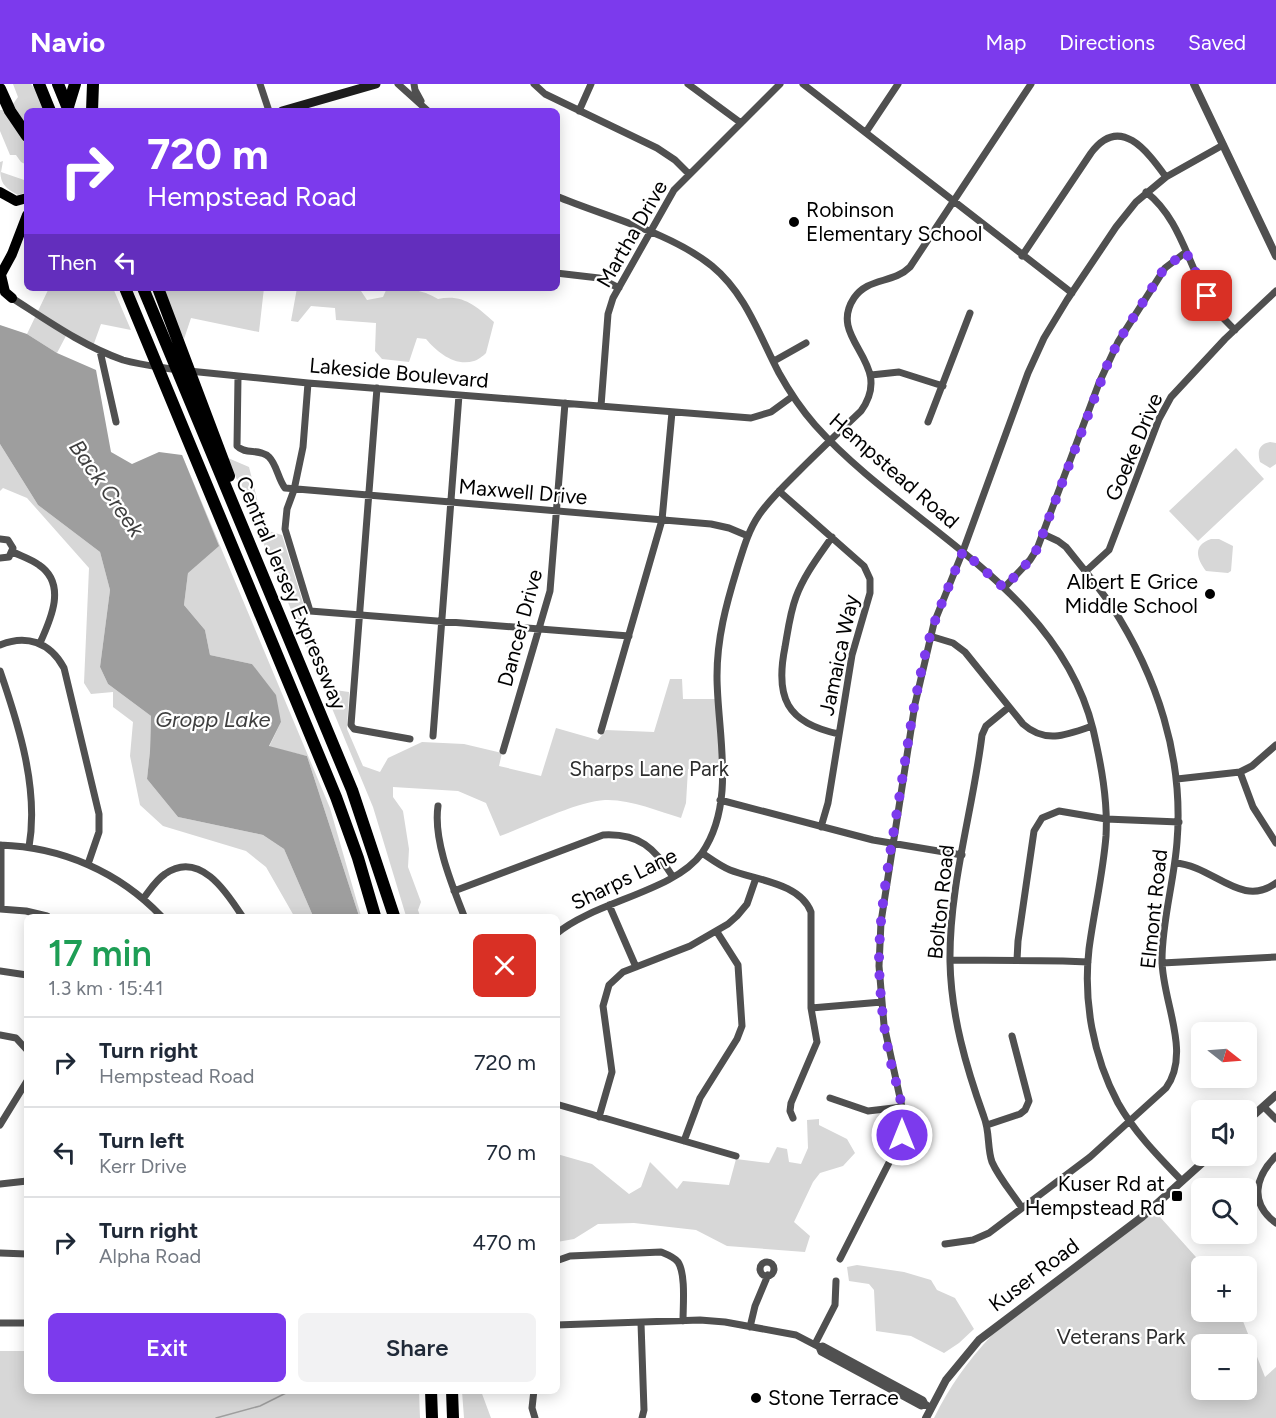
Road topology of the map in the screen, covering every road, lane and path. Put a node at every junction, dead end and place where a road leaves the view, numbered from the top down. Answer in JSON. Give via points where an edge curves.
{"nodes":[{"id":1,"x":39,"y":84,"type":"edge"},
{"id":2,"x":57,"y":84,"type":"edge"},
{"id":3,"x":77,"y":84,"type":"edge"},
{"id":4,"x":93,"y":84,"type":"edge"},
{"id":5,"x":260,"y":84,"type":"edge"},
{"id":6,"x":374,"y":84,"type":"edge"},
{"id":7,"x":398,"y":84,"type":"edge"},
{"id":8,"x":414,"y":84,"type":"edge"},
{"id":9,"x":534,"y":84,"type":"edge"},
{"id":10,"x":591,"y":84,"type":"edge"},
{"id":11,"x":687,"y":84,"type":"edge"},
{"id":12,"x":780,"y":84,"type":"edge"},
{"id":13,"x":898,"y":84,"type":"edge"},
{"id":14,"x":1031,"y":84,"type":"edge"},
{"id":15,"x":1194,"y":84,"type":"edge"},
{"id":16,"x":808,"y":85,"type":"edge"},
{"id":17,"x":0,"y":89,"type":"edge"},
{"id":18,"x":49,"y":108,"type":"edge"},
{"id":19,"x":67,"y":108,"type":"edge"},
{"id":20,"x":69,"y":108,"type":"edge"},
{"id":21,"x":92,"y":108,"type":"edge"},
{"id":22,"x":268,"y":108,"type":"edge"},
{"id":23,"x":292,"y":108,"type":"edge"},
{"id":24,"x":424,"y":108,"type":"edge"},
{"id":25,"x":425,"y":108,"type":"edge"},
{"id":26,"x":579,"y":111,"type":"junction"},
{"id":27,"x":741,"y":123,"type":"junction"},
{"id":28,"x":24,"y":132,"type":"edge"},
{"id":29,"x":866,"y":132,"type":"junction"},
{"id":30,"x":1223,"y":145,"type":"junction"},
{"id":31,"x":689,"y":174,"type":"junction"},
{"id":32,"x":1166,"y":177,"type":"junction"},
{"id":33,"x":0,"y":192,"type":"edge"},
{"id":34,"x":1146,"y":192,"type":"junction"},
{"id":35,"x":560,"y":198,"type":"edge"},
{"id":36,"x":24,"y":199,"type":"edge"},
{"id":37,"x":954,"y":201,"type":"junction"},
{"id":38,"x":24,"y":223,"type":"edge"},
{"id":39,"x":24,"y":231,"type":"edge"},
{"id":40,"x":650,"y":232,"type":"junction"},
{"id":41,"x":1186,"y":252,"type":"junction"},
{"id":42,"x":12,"y":254,"type":"junction"},
{"id":43,"x":1022,"y":256,"type":"junction"},
{"id":44,"x":1276,"y":256,"type":"edge"},
{"id":45,"x":560,"y":273,"type":"edge"},
{"id":46,"x":0,"y":275,"type":"edge"},
{"id":47,"x":619,"y":288,"type":"junction"},
{"id":48,"x":126,"y":291,"type":"edge"},
{"id":49,"x":143,"y":291,"type":"edge"},
{"id":50,"x":158,"y":291,"type":"edge"},
{"id":51,"x":1276,"y":291,"type":"edge"},
{"id":52,"x":1072,"y":293,"type":"junction"},
{"id":53,"x":0,"y":298,"type":"edge"},
{"id":54,"x":12,"y":298,"type":"junction"},
{"id":55,"x":970,"y":313,"type":"dead end"},
{"id":56,"x":1235,"y":330,"type":"junction"},
{"id":57,"x":806,"y":344,"type":"dead end"},
{"id":58,"x":100,"y":351,"type":"junction"},
{"id":59,"x":774,"y":361,"type":"junction"},
{"id":60,"x":871,"y":375,"type":"junction"},
{"id":61,"x":238,"y":377,"type":"junction"},
{"id":62,"x":308,"y":383,"type":"junction"},
{"id":63,"x":942,"y":386,"type":"junction"},
{"id":64,"x":377,"y":388,"type":"junction"},
{"id":65,"x":459,"y":395,"type":"junction"},
{"id":66,"x":793,"y":396,"type":"junction"},
{"id":67,"x":565,"y":403,"type":"junction"},
{"id":68,"x":602,"y":406,"type":"junction"},
{"id":69,"x":672,"y":412,"type":"junction"},
{"id":70,"x":116,"y":422,"type":"dead end"},
{"id":71,"x":928,"y":422,"type":"dead end"},
{"id":72,"x":830,"y":440,"type":"junction"},
{"id":73,"x":294,"y":490,"type":"junction"},
{"id":74,"x":779,"y":491,"type":"junction"},
{"id":75,"x":369,"y":496,"type":"junction"},
{"id":76,"x":450,"y":503,"type":"junction"},
{"id":77,"x":557,"y":511,"type":"junction"},
{"id":78,"x":662,"y":520,"type":"junction"},
{"id":79,"x":244,"y":529,"type":"junction"},
{"id":80,"x":1043,"y":534,"type":"junction"},
{"id":81,"x":748,"y":536,"type":"junction"},
{"id":82,"x":832,"y":537,"type":"junction"},
{"id":83,"x":0,"y":539,"type":"edge"},
{"id":84,"x":963,"y":551,"type":"junction"},
{"id":85,"x":13,"y":552,"type":"junction"},
{"id":86,"x":0,"y":558,"type":"edge"},
{"id":87,"x":1085,"y":572,"type":"junction"},
{"id":88,"x":1004,"y":588,"type":"junction"},
{"id":89,"x":359,"y":615,"type":"junction"},
{"id":90,"x":441,"y":622,"type":"junction"},
{"id":91,"x":538,"y":629,"type":"junction"},
{"id":92,"x":629,"y":636,"type":"junction"},
{"id":93,"x":930,"y":636,"type":"junction"},
{"id":94,"x":40,"y":643,"type":"junction"},
{"id":95,"x":0,"y":645,"type":"edge"},
{"id":96,"x":0,"y":671,"type":"edge"},
{"id":97,"x":1009,"y":707,"type":"junction"},
{"id":98,"x":1092,"y":726,"type":"junction"},
{"id":99,"x":601,"y":731,"type":"dead end"},
{"id":100,"x":839,"y":734,"type":"junction"},
{"id":101,"x":433,"y":736,"type":"dead end"},
{"id":102,"x":410,"y":740,"type":"dead end"},
{"id":103,"x":1276,"y":745,"type":"edge"},
{"id":104,"x":503,"y":751,"type":"dead end"},
{"id":105,"x":1240,"y":772,"type":"junction"},
{"id":106,"x":1177,"y":779,"type":"junction"},
{"id":107,"x":720,"y":800,"type":"junction"},
{"id":108,"x":438,"y":806,"type":"dead end"},
{"id":109,"x":1106,"y":819,"type":"junction"},
{"id":110,"x":1179,"y":822,"type":"junction"},
{"id":111,"x":821,"y":826,"type":"junction"},
{"id":112,"x":892,"y":843,"type":"junction"},
{"id":113,"x":1276,"y":843,"type":"edge"},
{"id":114,"x":0,"y":845,"type":"edge"},
{"id":115,"x":29,"y":847,"type":"junction"},
{"id":116,"x":702,"y":853,"type":"junction"},
{"id":117,"x":962,"y":855,"type":"junction"},
{"id":118,"x":1175,"y":863,"type":"junction"},
{"id":119,"x":88,"y":864,"type":"junction"},
{"id":120,"x":673,"y":877,"type":"junction"},
{"id":121,"x":756,"y":878,"type":"junction"},
{"id":122,"x":1276,"y":883,"type":"edge"},
{"id":123,"x":454,"y":891,"type":"junction"},
{"id":124,"x":143,"y":899,"type":"junction"},
{"id":125,"x":609,"y":905,"type":"junction"},
{"id":126,"x":0,"y":909,"type":"edge"},
{"id":127,"x":31,"y":914,"type":"edge"},
{"id":128,"x":159,"y":914,"type":"edge"},
{"id":129,"x":240,"y":914,"type":"edge"},
{"id":130,"x":374,"y":914,"type":"edge"},
{"id":131,"x":393,"y":914,"type":"edge"},
{"id":132,"x":463,"y":914,"type":"edge"},
{"id":133,"x":560,"y":931,"type":"edge"},
{"id":134,"x":717,"y":932,"type":"junction"},
{"id":135,"x":1276,"y":957,"type":"edge"},
{"id":136,"x":950,"y":960,"type":"junction"},
{"id":137,"x":1017,"y":960,"type":"junction"},
{"id":138,"x":1088,"y":963,"type":"junction"},
{"id":139,"x":1162,"y":963,"type":"junction"},
{"id":140,"x":636,"y":967,"type":"junction"},
{"id":141,"x":0,"y":971,"type":"edge"},
{"id":142,"x":24,"y":974,"type":"edge"},
{"id":143,"x":882,"y":1002,"type":"junction"},
{"id":144,"x":811,"y":1008,"type":"junction"},
{"id":145,"x":0,"y":1035,"type":"edge"},
{"id":146,"x":1012,"y":1036,"type":"dead end"},
{"id":147,"x":24,"y":1047,"type":"edge"},
{"id":148,"x":24,"y":1086,"type":"edge"},
{"id":149,"x":830,"y":1098,"type":"dead end"},
{"id":150,"x":1271,"y":1102,"type":"edge"},
{"id":151,"x":560,"y":1105,"type":"edge"},
{"id":152,"x":902,"y":1107,"type":"junction"},
{"id":153,"x":1257,"y":1113,"type":"edge"},
{"id":154,"x":600,"y":1117,"type":"junction"},
{"id":155,"x":793,"y":1118,"type":"dead end"},
{"id":156,"x":1276,"y":1119,"type":"edge"},
{"id":157,"x":1130,"y":1121,"type":"junction"},
{"id":158,"x":0,"y":1125,"type":"edge"},
{"id":159,"x":987,"y":1125,"type":"junction"},
{"id":160,"x":684,"y":1141,"type":"junction"},
{"id":161,"x":736,"y":1156,"type":"dead end"},
{"id":162,"x":1276,"y":1156,"type":"edge"},
{"id":163,"x":1198,"y":1166,"type":"edge"},
{"id":164,"x":24,"y":1181,"type":"edge"},
{"id":165,"x":1182,"y":1181,"type":"junction"},
{"id":166,"x":0,"y":1184,"type":"edge"},
{"id":167,"x":1022,"y":1208,"type":"junction"},
{"id":168,"x":1276,"y":1223,"type":"edge"},
{"id":169,"x":945,"y":1244,"type":"dead end"},
{"id":170,"x":0,"y":1253,"type":"edge"},
{"id":171,"x":24,"y":1254,"type":"edge"},
{"id":172,"x":840,"y":1259,"type":"dead end"},
{"id":173,"x":560,"y":1260,"type":"edge"},
{"id":174,"x":768,"y":1275,"type":"dead end"},
{"id":175,"x":836,"y":1281,"type":"dead end"},
{"id":176,"x":683,"y":1321,"type":"junction"},
{"id":177,"x":0,"y":1323,"type":"edge"},
{"id":178,"x":24,"y":1323,"type":"edge"},
{"id":179,"x":641,"y":1323,"type":"junction"},
{"id":180,"x":560,"y":1325,"type":"edge"},
{"id":181,"x":750,"y":1326,"type":"junction"},
{"id":182,"x":817,"y":1346,"type":"junction"},
{"id":183,"x":431,"y":1394,"type":"edge"},
{"id":184,"x":452,"y":1394,"type":"edge"},
{"id":185,"x":534,"y":1394,"type":"edge"},
{"id":186,"x":928,"y":1406,"type":"junction"},
{"id":187,"x":432,"y":1418,"type":"edge"},
{"id":188,"x":453,"y":1418,"type":"edge"},
{"id":189,"x":535,"y":1418,"type":"edge"},
{"id":190,"x":642,"y":1418,"type":"edge"},
{"id":191,"x":926,"y":1418,"type":"edge"}],
"edges":[{"from":1,"to":18,"type":"highway"},
{"from":2,"to":19,"type":"highway"},
{"from":3,"to":20,"type":"highway"},
{"from":4,"to":21,"type":"highway"},
{"from":5,"to":22,"type":"street"},
{"from":6,"to":23,"type":"main road"},
{"from":7,"to":24,"type":"street"},
{"from":8,"to":25,"type":"street"},
{"from":9,"to":26,"type":"street"},
{"from":10,"to":26,"type":"street"},
{"from":11,"to":27,"type":"street"},
{"from":12,"to":27,"type":"street","name":"Martha Drive"},
{"from":13,"to":29,"type":"street"},
{"from":14,"to":37,"type":"street"},
{"from":15,"to":30,"type":"street"},
{"from":16,"to":29,"type":"street"},
{"from":17,"to":28,"type":"highway"},
{"from":26,"to":31,"type":"street","via":[[657,148]]},
{"from":27,"to":31,"type":"street","name":"Martha Drive"},
{"from":29,"to":37,"type":"street"},
{"from":30,"to":32,"type":"street"},
{"from":30,"to":44,"type":"street"},
{"from":31,"to":40,"type":"street","name":"Martha Drive","via":[[674,190]]},
{"from":32,"to":34,"type":"street"},
{"from":32,"to":43,"type":"street","via":[[1136,141],[1121,137],[1102,141]]},
{"from":33,"to":36,"type":"main road","via":[[16,201]]},
{"from":34,"to":41,"type":"street","via":[[1164,210]]},
{"from":34,"to":52,"type":"street","via":[[1126,213]]},
{"from":35,"to":40,"type":"street","name":"Hempstead Road"},
{"from":37,"to":43,"type":"street"},
{"from":37,"to":60,"type":"street","via":[[905,272],[864,287],[851,304],[847,317],[849,332]]},
{"from":38,"to":42,"type":"main road"},
{"from":39,"to":42,"type":"main road"},
{"from":40,"to":47,"type":"street","name":"Martha Drive"},
{"from":40,"to":59,"type":"street","name":"Hempstead Road","via":[[690,251],[723,275],[748,310]]},
{"from":41,"to":56,"type":"street","via":[[1211,304]]},
{"from":41,"to":80,"type":"street","via":[[1165,268],[1118,342]]},
{"from":42,"to":46,"type":"main road"},
{"from":43,"to":52,"type":"street"},
{"from":45,"to":47,"type":"street","via":[[599,278]]},
{"from":46,"to":54,"type":"main road","via":[[5,292]]},
{"from":47,"to":68,"type":"street","name":"Martha Drive","via":[[608,314]]},
{"from":48,"to":130,"type":"highway","name":"Central Jersey Expressway","via":[[336,797]]},
{"from":49,"to":79,"type":"highway","name":"Central Jersey Expressway"},
{"from":50,"to":79,"type":"highway","via":[[219,446]]},
{"from":51,"to":56,"type":"street","name":"Goeke Drive"},
{"from":52,"to":84,"type":"street","via":[[1028,373]]},
{"from":53,"to":54,"type":"main road"},
{"from":54,"to":58,"type":"street","name":"Lakeside Boulevard"},
{"from":55,"to":63,"type":"street"},
{"from":56,"to":87,"type":"street","name":"Goeke Drive","via":[[1178,388],[1165,407],[1108,550]]},
{"from":57,"to":59,"type":"street"},
{"from":58,"to":61,"type":"street","name":"Lakeside Boulevard","via":[[141,364]]},
{"from":58,"to":70,"type":"street"},
{"from":59,"to":66,"type":"street","name":"Hempstead Road"},
{"from":60,"to":63,"type":"street","via":[[899,372]]},
{"from":60,"to":72,"type":"street","name":"Sharps Lane","via":[[871,390],[865,404]]},
{"from":61,"to":62,"type":"street","name":"Lakeside Boulevard"},
{"from":61,"to":73,"type":"street","via":[[237,446],[243,451],[266,454],[285,488]]},
{"from":62,"to":64,"type":"street","name":"Lakeside Boulevard"},
{"from":62,"to":73,"type":"street","via":[[303,447]]},
{"from":63,"to":71,"type":"street"},
{"from":64,"to":65,"type":"street","name":"Lakeside Boulevard"},
{"from":64,"to":75,"type":"street"},
{"from":65,"to":67,"type":"street","name":"Lakeside Boulevard"},
{"from":65,"to":76,"type":"street"},
{"from":66,"to":69,"type":"street","name":"Lakeside Boulevard","via":[[771,412],[756,417]]},
{"from":66,"to":72,"type":"street","name":"Hempstead Road"},
{"from":67,"to":68,"type":"street","name":"Lakeside Boulevard"},
{"from":67,"to":77,"type":"street","name":"Dancer Drive"},
{"from":68,"to":69,"type":"street","name":"Lakeside Boulevard"},
{"from":69,"to":78,"type":"street"},
{"from":72,"to":74,"type":"street","name":"Sharps Lane"},
{"from":72,"to":84,"type":"street","name":"Hempstead Road","via":[[898,501]]},
{"from":73,"to":75,"type":"street","name":"Maxwell Drive"},
{"from":73,"to":89,"type":"street","via":[[285,529],[307,607],[313,612]]},
{"from":74,"to":81,"type":"street","name":"Sharps Lane"},
{"from":74,"to":82,"type":"street","name":"Jamaica Way"},
{"from":75,"to":76,"type":"street","name":"Maxwell Drive"},
{"from":75,"to":89,"type":"street"},
{"from":76,"to":77,"type":"street","name":"Maxwell Drive"},
{"from":76,"to":90,"type":"street"},
{"from":77,"to":78,"type":"street","name":"Maxwell Drive"},
{"from":77,"to":91,"type":"street","name":"Dancer Drive","via":[[552,578]]},
{"from":78,"to":81,"type":"street","name":"Maxwell Drive","via":[[720,525]]},
{"from":78,"to":92,"type":"street"},
{"from":79,"to":131,"type":"highway","name":"Central Jersey Expressway","via":[[352,790]]},
{"from":80,"to":87,"type":"street","name":"Elmont Road","via":[[1063,544]]},
{"from":80,"to":88,"type":"street","via":[[1033,557]]},
{"from":81,"to":107,"type":"street","name":"Sharps Lane","via":[[719,642],[717,678],[723,752]]},
{"from":82,"to":100,"type":"street","name":"Jamaica Way","via":[[864,566],[871,587],[852,655]]},
{"from":82,"to":100,"type":"street","via":[[807,573],[796,598],[780,679],[784,697],[799,718],[814,728]]},
{"from":83,"to":85,"type":"street","via":[[11,542]]},
{"from":84,"to":88,"type":"street","name":"Hempstead Road"},
{"from":84,"to":93,"type":"street"},
{"from":85,"to":86,"type":"street"},
{"from":85,"to":94,"type":"street","via":[[44,569],[54,587],[53,612]]},
{"from":87,"to":106,"type":"street","name":"Elmont Road","via":[[1120,620],[1153,685],[1167,725]]},
{"from":88,"to":98,"type":"street","name":"Hempstead Road","via":[[1035,621],[1067,665]]},
{"from":89,"to":90,"type":"street"},
{"from":89,"to":102,"type":"street","via":[[352,728]]},
{"from":90,"to":91,"type":"street"},
{"from":90,"to":101,"type":"street"},
{"from":91,"to":92,"type":"street"},
{"from":91,"to":104,"type":"street","name":"Dancer Drive"},
{"from":92,"to":99,"type":"street"},
{"from":93,"to":97,"type":"street","via":[[953,643],[965,652]]},
{"from":93,"to":112,"type":"street"},
{"from":94,"to":95,"type":"street","via":[[19,639]]},
{"from":94,"to":119,"type":"street","via":[[59,659],[67,678],[99,814],[99,832]]},
{"from":96,"to":115,"type":"street","via":[[27,774],[32,819]]},
{"from":97,"to":98,"type":"street","via":[[1028,728],[1041,735],[1064,736]]},
{"from":97,"to":117,"type":"street","name":"Bolton Road","via":[[986,726],[982,735]]},
{"from":98,"to":109,"type":"street","name":"Hempstead Road","via":[[1102,771]]},
{"from":100,"to":111,"type":"street","name":"Jamaica Way"},
{"from":103,"to":105,"type":"street"},
{"from":105,"to":106,"type":"street"},
{"from":105,"to":113,"type":"street","via":[[1253,807]]},
{"from":106,"to":110,"type":"street","name":"Elmont Road"},
{"from":107,"to":111,"type":"street"},
{"from":107,"to":116,"type":"street","name":"Sharps Lane"},
{"from":108,"to":123,"type":"street","via":[[439,834]]},
{"from":109,"to":110,"type":"street"},
{"from":109,"to":137,"type":"street","via":[[1059,811],[1038,822]]},
{"from":109,"to":138,"type":"street","name":"Hempstead Road"},
{"from":110,"to":118,"type":"street","name":"Elmont Road"},
{"from":111,"to":112,"type":"street"},
{"from":112,"to":117,"type":"street"},
{"from":112,"to":143,"type":"street","via":[[881,922]]},
{"from":114,"to":115,"type":"street"},
{"from":114,"to":126,"type":"street"},
{"from":115,"to":119,"type":"street"},
{"from":116,"to":120,"type":"street","name":"Sharps Lane"},
{"from":116,"to":121,"type":"street","via":[[728,869]]},
{"from":117,"to":136,"type":"street","name":"Bolton Road","via":[[952,915]]},
{"from":118,"to":122,"type":"street","via":[[1201,869],[1243,891],[1257,891]]},
{"from":118,"to":139,"type":"street","name":"Elmont Road"},
{"from":119,"to":124,"type":"street"},
{"from":120,"to":123,"type":"street","via":[[648,846],[622,835],[603,835]]},
{"from":120,"to":125,"type":"street","name":"Sharps Lane"},
{"from":121,"to":134,"type":"street","via":[[742,910]]},
{"from":121,"to":144,"type":"street","via":[[795,891],[808,905],[812,918]]},
{"from":123,"to":132,"type":"street"},
{"from":124,"to":128,"type":"street"},
{"from":124,"to":129,"type":"street","via":[[164,874],[192,867],[211,876]]},
{"from":125,"to":133,"type":"street","name":"Sharps Lane"},
{"from":125,"to":140,"type":"street"},
{"from":126,"to":127,"type":"street"},
{"from":134,"to":140,"type":"street"},
{"from":134,"to":160,"type":"street","via":[[738,965],[742,1026],[700,1098]]},
{"from":135,"to":139,"type":"street"},
{"from":136,"to":137,"type":"street"},
{"from":136,"to":159,"type":"street","name":"Bolton Road","via":[[952,999],[961,1044]]},
{"from":137,"to":138,"type":"street"},
{"from":138,"to":157,"type":"street","name":"Hempstead Road","via":[[1090,1015],[1097,1051],[1110,1086]]},
{"from":139,"to":157,"type":"street","name":"Elmont Road","via":[[1178,1051],[1177,1065],[1166,1088]]},
{"from":140,"to":154,"type":"street","via":[[613,981],[604,999],[612,1072]]},
{"from":141,"to":142,"type":"street"},
{"from":143,"to":144,"type":"street"},
{"from":143,"to":152,"type":"street"},
{"from":144,"to":155,"type":"street","via":[[817,1042],[791,1103]]},
{"from":145,"to":147,"type":"street","via":[[16,1038]]},
{"from":146,"to":159,"type":"street","via":[[1028,1106],[1020,1114]]},
{"from":148,"to":158,"type":"street"},
{"from":149,"to":152,"type":"street","via":[[868,1111]]},
{"from":150,"to":153,"type":"street"},
{"from":150,"to":156,"type":"street"},
{"from":151,"to":154,"type":"street"},
{"from":152,"to":172,"type":"street","via":[[899,1143]]},
{"from":154,"to":160,"type":"street"},
{"from":157,"to":165,"type":"street","name":"Hempstead Road"},
{"from":157,"to":167,"type":"street","name":"Elmont Road"},
{"from":159,"to":167,"type":"street","name":"Bolton Road","via":[[993,1164]]},
{"from":160,"to":161,"type":"street"},
{"from":162,"to":168,"type":"street","via":[[1263,1171],[1258,1192],[1262,1207]]},
{"from":163,"to":165,"type":"street","name":"Kuser Road"},
{"from":164,"to":166,"type":"street"},
{"from":165,"to":186,"type":"street","name":"Kuser Road","via":[[1142,1217],[979,1340]]},
{"from":167,"to":169,"type":"street","name":"Elmont Road","via":[[981,1237]]},
{"from":170,"to":171,"type":"street"},
{"from":173,"to":176,"type":"street","via":[[570,1256],[667,1254],[678,1262],[682,1273]]},
{"from":174,"to":181,"type":"street"},
{"from":175,"to":182,"type":"street","via":[[834,1305]]},
{"from":176,"to":179,"type":"street"},
{"from":176,"to":181,"type":"street"},
{"from":177,"to":178,"type":"street"},
{"from":179,"to":180,"type":"street"},
{"from":179,"to":190,"type":"street"},
{"from":181,"to":182,"type":"street","via":[[796,1335]]},
{"from":182,"to":186,"type":"street"},
{"from":183,"to":187,"type":"highway"},
{"from":184,"to":188,"type":"highway"},
{"from":185,"to":189,"type":"street"},
{"from":186,"to":191,"type":"street","name":"Kuser Road"}]}
